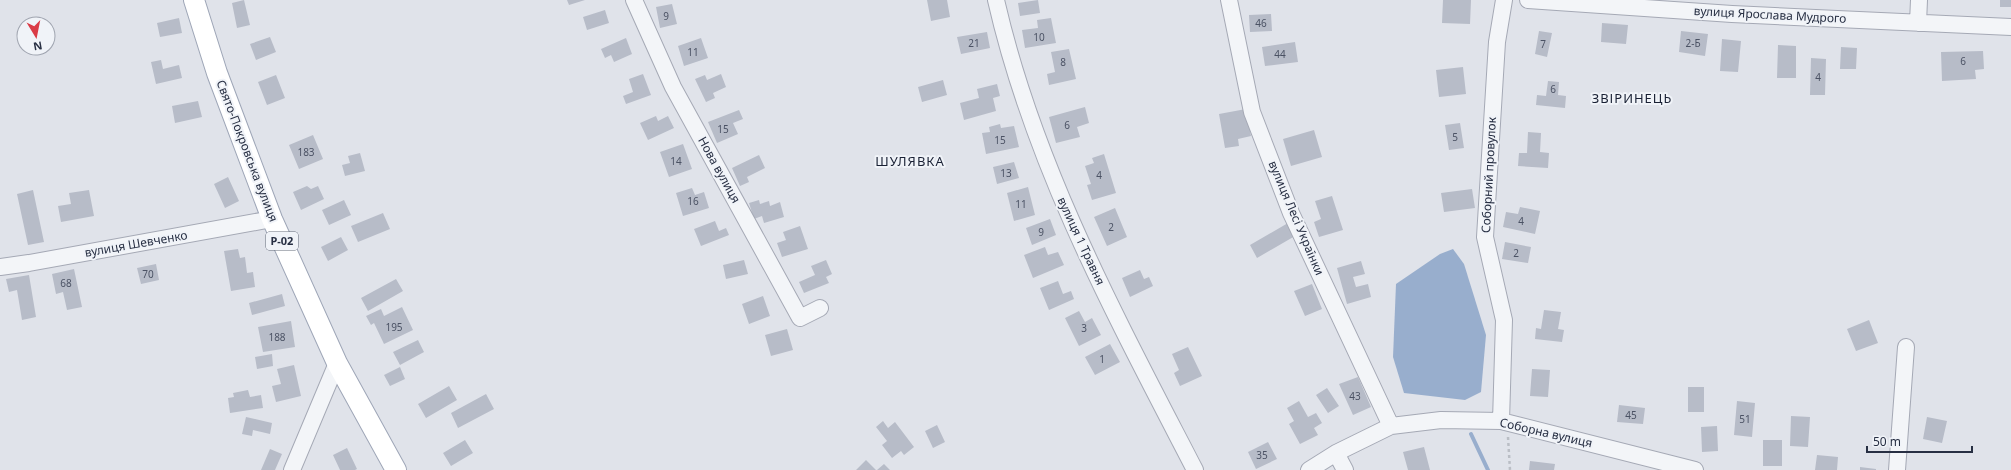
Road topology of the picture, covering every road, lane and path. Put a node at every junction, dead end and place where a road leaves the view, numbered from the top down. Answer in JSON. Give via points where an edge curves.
{"nodes":[{"id":1,"x":194,"y":0,"type":"edge"},
{"id":2,"x":634,"y":0,"type":"edge"},
{"id":3,"x":996,"y":0,"type":"edge"},
{"id":4,"x":1229,"y":0,"type":"edge"},
{"id":5,"x":1504,"y":0,"type":"edge"},
{"id":6,"x":1528,"y":0,"type":"edge"},
{"id":7,"x":1919,"y":0,"type":"edge"},
{"id":8,"x":1732,"y":7,"type":"edge"},
{"id":9,"x":1918,"y":23,"type":"junction"},
{"id":10,"x":2011,"y":27,"type":"edge"},
{"id":11,"x":272,"y":219,"type":"junction"},
{"id":12,"x":0,"y":267,"type":"edge"},
{"id":13,"x":820,"y":308,"type":"dead end"},
{"id":14,"x":1906,"y":347,"type":"dead end"},
{"id":15,"x":337,"y":363,"type":"junction"},
{"id":16,"x":1505,"y":422,"type":"junction"},
{"id":17,"x":1391,"y":426,"type":"junction"},
{"id":18,"x":1336,"y":453,"type":"junction"},
{"id":19,"x":292,"y":470,"type":"edge"},
{"id":20,"x":396,"y":470,"type":"edge"},
{"id":21,"x":1195,"y":470,"type":"edge"},
{"id":22,"x":1309,"y":470,"type":"edge"},
{"id":23,"x":1345,"y":470,"type":"edge"},
{"id":24,"x":1510,"y":470,"type":"edge"},
{"id":25,"x":1695,"y":470,"type":"edge"},
{"id":26,"x":1897,"y":470,"type":"edge"}],
"edges":[{"from":1,"to":11,"type":"main road","name":"Свято-Покровська вулиця","number":"Р-02","via":[[217,73]]},
{"from":2,"to":13,"type":"street","name":"Нова вулиця","via":[[673,88],[800,318]]},
{"from":3,"to":21,"type":"street","name":"вулиця 1 Травня","via":[[1006,47],[1043,154],[1116,316]]},
{"from":4,"to":17,"type":"street","name":"вулиця Лесі Українки","via":[[1252,112],[1291,213]]},
{"from":5,"to":16,"type":"street","name":"Соборний провулок","via":[[1497,42],[1485,237],[1504,320]]},
{"from":6,"to":8,"type":"street","name":"вулиця Ярослава Мудрого"},
{"from":7,"to":9,"type":"street"},
{"from":8,"to":9,"type":"street","name":"вулиця Ярослава Мудрого"},
{"from":9,"to":10,"type":"street","name":"вулиця Ярослава Мудрого"},
{"from":11,"to":12,"type":"street","name":"вулиця Шевченко"},
{"from":11,"to":15,"type":"main road","name":"Свято-Покровська вулиця","number":"Р-02"},
{"from":14,"to":26,"type":"street"},
{"from":15,"to":19,"type":"street"},
{"from":15,"to":20,"type":"main road","name":"Свято-Покровська вулиця","number":"Р-02"},
{"from":16,"to":17,"type":"street","name":"Соборна вулиця","via":[[1441,420]]},
{"from":16,"to":24,"type":"path"},
{"from":16,"to":25,"type":"street","name":"Соборна вулиця"},
{"from":17,"to":18,"type":"street","name":"Соборна вулиця"},
{"from":18,"to":22,"type":"street","name":"Соборна вулиця"},
{"from":18,"to":23,"type":"street"}]}
